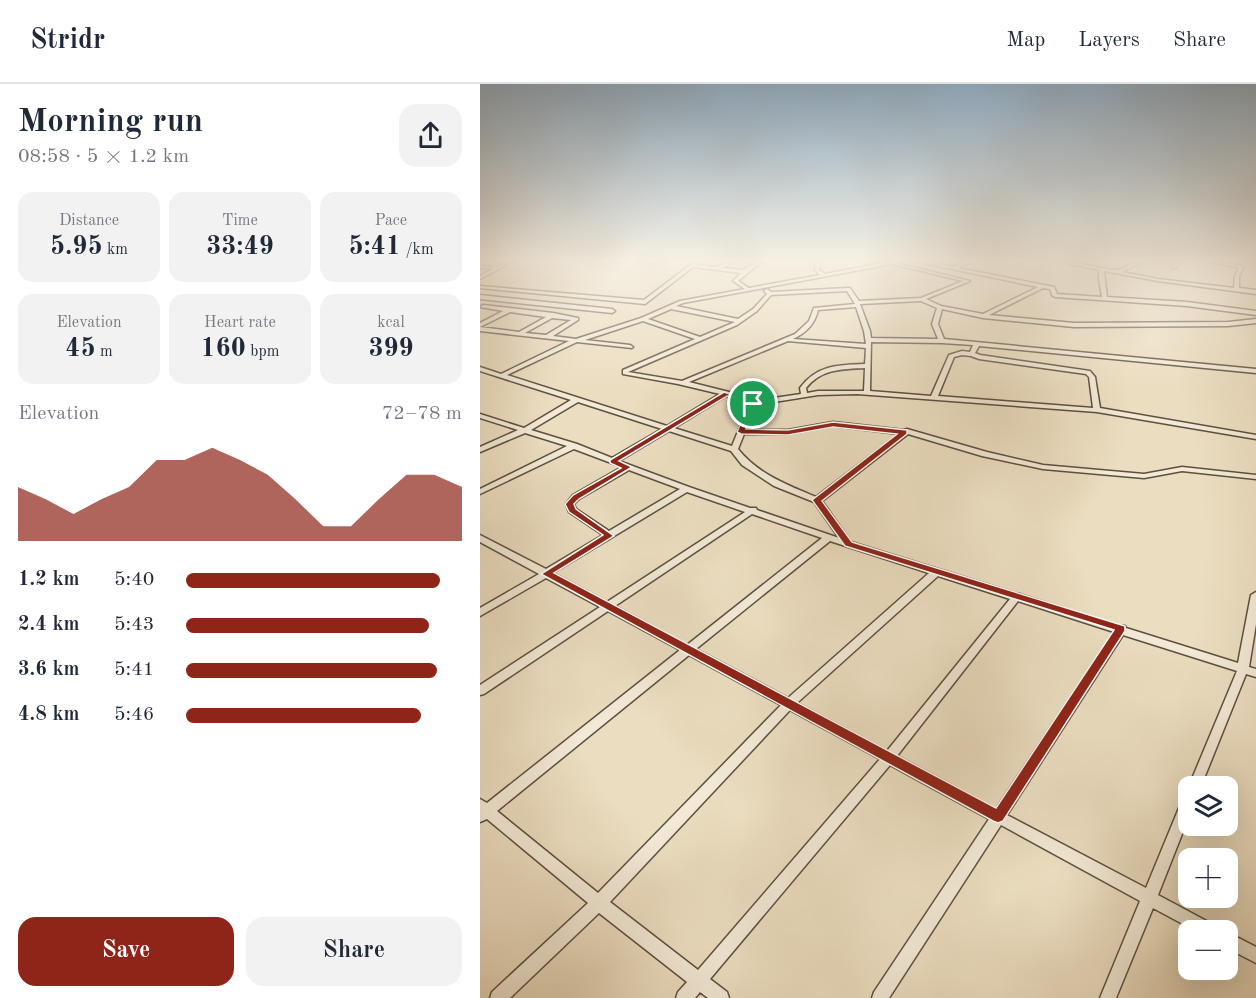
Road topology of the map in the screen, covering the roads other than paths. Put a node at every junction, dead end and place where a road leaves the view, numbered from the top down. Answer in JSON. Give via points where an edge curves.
{"nodes":[{"id":1,"x":524,"y":303,"type":"edge"},
{"id":2,"x":532,"y":303,"type":"edge"},
{"id":3,"x":637,"y":303,"type":"edge"},
{"id":4,"x":641,"y":303,"type":"joint"},
{"id":5,"x":679,"y":303,"type":"edge"},
{"id":6,"x":762,"y":303,"type":"edge"},
{"id":7,"x":874,"y":303,"type":"edge"},
{"id":8,"x":930,"y":303,"type":"edge"},
{"id":9,"x":1009,"y":303,"type":"edge"},
{"id":10,"x":1165,"y":303,"type":"edge"},
{"id":11,"x":856,"y":304,"type":"junction"},
{"id":12,"x":669,"y":306,"type":"junction"},
{"id":13,"x":940,"y":307,"type":"junction"},
{"id":14,"x":481,"y":308,"type":"edge"},
{"id":15,"x":510,"y":310,"type":"junction"},
{"id":16,"x":612,"y":310,"type":"dead end"},
{"id":17,"x":661,"y":310,"type":"junction"},
{"id":18,"x":1256,"y":313,"type":"edge"},
{"id":19,"x":553,"y":315,"type":"junction"},
{"id":20,"x":983,"y":316,"type":"junction"},
{"id":21,"x":643,"y":319,"type":"junction"},
{"id":22,"x":740,"y":321,"type":"junction"},
{"id":23,"x":1256,"y":321,"type":"edge"},
{"id":24,"x":480,"y":327,"type":"edge"},
{"id":25,"x":519,"y":334,"type":"junction"},
{"id":26,"x":547,"y":337,"type":"junction"},
{"id":27,"x":701,"y":339,"type":"junction"},
{"id":28,"x":575,"y":341,"type":"junction"},
{"id":29,"x":791,"y":341,"type":"junction"},
{"id":30,"x":942,"y":341,"type":"junction"},
{"id":31,"x":869,"y":343,"type":"junction"},
{"id":32,"x":977,"y":344,"type":"junction"},
{"id":33,"x":630,"y":347,"type":"dead end"},
{"id":34,"x":972,"y":354,"type":"junction"},
{"id":35,"x":868,"y":366,"type":"junction"},
{"id":36,"x":480,"y":369,"type":"edge"},
{"id":37,"x":1256,"y":371,"type":"edge"},
{"id":38,"x":501,"y":376,"type":"junction"},
{"id":39,"x":685,"y":382,"type":"junction"},
{"id":40,"x":867,"y":392,"type":"junction"},
{"id":41,"x":727,"y":393,"type":"junction"},
{"id":42,"x":804,"y":394,"type":"junction"},
{"id":43,"x":934,"y":397,"type":"junction"},
{"id":44,"x":578,"y":399,"type":"junction"},
{"id":45,"x":753,"y":404,"type":"junction"},
{"id":46,"x":1097,"y":410,"type":"junction"},
{"id":47,"x":480,"y":416,"type":"edge"},
{"id":48,"x":670,"y":428,"type":"junction"},
{"id":49,"x":525,"y":430,"type":"junction"},
{"id":50,"x":741,"y":432,"type":"junction"},
{"id":51,"x":904,"y":432,"type":"junction"},
{"id":52,"x":1256,"y":437,"type":"edge"},
{"id":53,"x":574,"y":446,"type":"junction"},
{"id":54,"x":734,"y":449,"type":"junction"},
{"id":55,"x":480,"y":450,"type":"edge"},
{"id":56,"x":613,"y":461,"type":"junction"},
{"id":57,"x":628,"y":467,"type":"junction"},
{"id":58,"x":1256,"y":477,"type":"edge"},
{"id":59,"x":686,"y":489,"type":"junction"},
{"id":60,"x":480,"y":492,"type":"edge"},
{"id":61,"x":817,"y":500,"type":"junction"},
{"id":62,"x":753,"y":510,"type":"junction"},
{"id":63,"x":609,"y":536,"type":"junction"},
{"id":64,"x":829,"y":537,"type":"junction"},
{"id":65,"x":482,"y":541,"type":"edge"},
{"id":66,"x":848,"y":544,"type":"junction"},
{"id":67,"x":936,"y":572,"type":"junction"},
{"id":68,"x":546,"y":574,"type":"junction"},
{"id":69,"x":1256,"y":595,"type":"edge"},
{"id":70,"x":1017,"y":596,"type":"junction"},
{"id":71,"x":607,"y":607,"type":"junction"},
{"id":72,"x":480,"y":614,"type":"edge"},
{"id":73,"x":1121,"y":629,"type":"junction"},
{"id":74,"x":688,"y":650,"type":"junction"},
{"id":75,"x":1243,"y":669,"type":"junction"},
{"id":76,"x":1256,"y":673,"type":"edge"},
{"id":77,"x":480,"y":691,"type":"edge"},
{"id":78,"x":789,"y":705,"type":"junction"},
{"id":79,"x":889,"y":757,"type":"junction"},
{"id":80,"x":1199,"y":776,"type":"edge"},
{"id":81,"x":482,"y":810,"type":"edge"},
{"id":82,"x":998,"y":817,"type":"junction"},
{"id":83,"x":1178,"y":827,"type":"edge"},
{"id":84,"x":1149,"y":898,"type":"junction"},
{"id":85,"x":599,"y":903,"type":"junction"},
{"id":86,"x":1190,"y":920,"type":"edge"},
{"id":87,"x":1238,"y":946,"type":"edge"},
{"id":88,"x":1256,"y":955,"type":"edge"},
{"id":89,"x":698,"y":980,"type":"junction"},
{"id":90,"x":498,"y":998,"type":"edge"},
{"id":91,"x":684,"y":998,"type":"edge"},
{"id":92,"x":721,"y":998,"type":"edge"},
{"id":93,"x":880,"y":998,"type":"edge"},
{"id":94,"x":1108,"y":998,"type":"edge"}],
"edges":[{"from":1,"to":15,"type":"street"},
{"from":2,"to":16,"type":"street"},
{"from":3,"to":4,"type":"street"},
{"from":4,"to":17,"type":"street"},
{"from":5,"to":12,"type":"street"},
{"from":6,"to":22,"type":"street"},
{"from":7,"to":11,"type":"street"},
{"from":8,"to":13,"type":"street"},
{"from":9,"to":20,"type":"street"},
{"from":10,"to":18,"type":"street"},
{"from":11,"to":29,"type":"street","via":[[816,309],[815,317]]},
{"from":11,"to":31,"type":"street"},
{"from":12,"to":17,"type":"street"},
{"from":12,"to":22,"type":"street"},
{"from":13,"to":20,"type":"street"},
{"from":13,"to":30,"type":"street","via":[[935,328]]},
{"from":14,"to":15,"type":"street"},
{"from":15,"to":19,"type":"street"},
{"from":15,"to":24,"type":"street"},
{"from":17,"to":21,"type":"street"},
{"from":19,"to":25,"type":"street"},
{"from":19,"to":26,"type":"street","via":[[576,319]]},
{"from":20,"to":23,"type":"street","via":[[1084,325]]},
{"from":21,"to":27,"type":"street"},
{"from":21,"to":28,"type":"street"},
{"from":22,"to":27,"type":"street"},
{"from":24,"to":25,"type":"street"},
{"from":25,"to":26,"type":"street"},
{"from":26,"to":28,"type":"street"},
{"from":27,"to":39,"type":"street","via":[[625,371]]},
{"from":28,"to":33,"type":"street"},
{"from":28,"to":38,"type":"street"},
{"from":29,"to":31,"type":"street"},
{"from":29,"to":39,"type":"street"},
{"from":30,"to":31,"type":"street"},
{"from":30,"to":32,"type":"street"},
{"from":31,"to":35,"type":"street"},
{"from":32,"to":34,"type":"street"},
{"from":32,"to":37,"type":"street"},
{"from":34,"to":43,"type":"street","via":[[951,356]]},
{"from":34,"to":46,"type":"street","via":[[1089,372]]},
{"from":35,"to":40,"type":"street"},
{"from":35,"to":42,"type":"street","via":[[829,368],[808,380]]},
{"from":36,"to":38,"type":"street"},
{"from":38,"to":44,"type":"street"},
{"from":39,"to":41,"type":"street"},
{"from":40,"to":42,"type":"street"},
{"from":40,"to":43,"type":"street"},
{"from":41,"to":45,"type":"street"},
{"from":41,"to":48,"type":"street"},
{"from":42,"to":45,"type":"street"},
{"from":43,"to":46,"type":"street"},
{"from":44,"to":48,"type":"street"},
{"from":44,"to":49,"type":"street"},
{"from":45,"to":50,"type":"street"},
{"from":46,"to":52,"type":"street"},
{"from":47,"to":49,"type":"street"},
{"from":48,"to":54,"type":"street"},
{"from":48,"to":56,"type":"street"},
{"from":49,"to":53,"type":"street"},
{"from":49,"to":55,"type":"street"},
{"from":50,"to":51,"type":"street","via":[[788,432],[833,424]]},
{"from":50,"to":54,"type":"street"},
{"from":51,"to":58,"type":"street","via":[[1043,467],[1144,476],[1182,469]]},
{"from":51,"to":61,"type":"street"},
{"from":53,"to":56,"type":"street"},
{"from":53,"to":60,"type":"street"},
{"from":54,"to":61,"type":"street","via":[[745,463],[777,484]]},
{"from":56,"to":57,"type":"street"},
{"from":57,"to":59,"type":"street"},
{"from":57,"to":63,"type":"street","via":[[570,504],[572,510]]},
{"from":59,"to":62,"type":"street"},
{"from":59,"to":63,"type":"street"},
{"from":61,"to":66,"type":"street"},
{"from":62,"to":64,"type":"street"},
{"from":62,"to":71,"type":"street"},
{"from":63,"to":68,"type":"street"},
{"from":64,"to":66,"type":"street"},
{"from":64,"to":74,"type":"street"},
{"from":65,"to":68,"type":"street"},
{"from":66,"to":67,"type":"street"},
{"from":67,"to":70,"type":"street"},
{"from":67,"to":78,"type":"street"},
{"from":68,"to":71,"type":"street"},
{"from":68,"to":72,"type":"street"},
{"from":69,"to":75,"type":"street"},
{"from":70,"to":73,"type":"street"},
{"from":70,"to":79,"type":"street"},
{"from":71,"to":74,"type":"street"},
{"from":71,"to":77,"type":"street"},
{"from":73,"to":75,"type":"street"},
{"from":73,"to":82,"type":"street"},
{"from":74,"to":78,"type":"street"},
{"from":74,"to":81,"type":"street"},
{"from":75,"to":76,"type":"street"},
{"from":75,"to":80,"type":"street"},
{"from":78,"to":79,"type":"street"},
{"from":78,"to":85,"type":"street"},
{"from":79,"to":82,"type":"street"},
{"from":79,"to":89,"type":"street"},
{"from":81,"to":85,"type":"street"},
{"from":82,"to":84,"type":"street"},
{"from":82,"to":93,"type":"street"},
{"from":83,"to":84,"type":"street"},
{"from":84,"to":86,"type":"street"},
{"from":84,"to":94,"type":"street"},
{"from":85,"to":89,"type":"street"},
{"from":85,"to":90,"type":"street"},
{"from":87,"to":88,"type":"street"},
{"from":89,"to":91,"type":"street"},
{"from":89,"to":92,"type":"street"}]}
